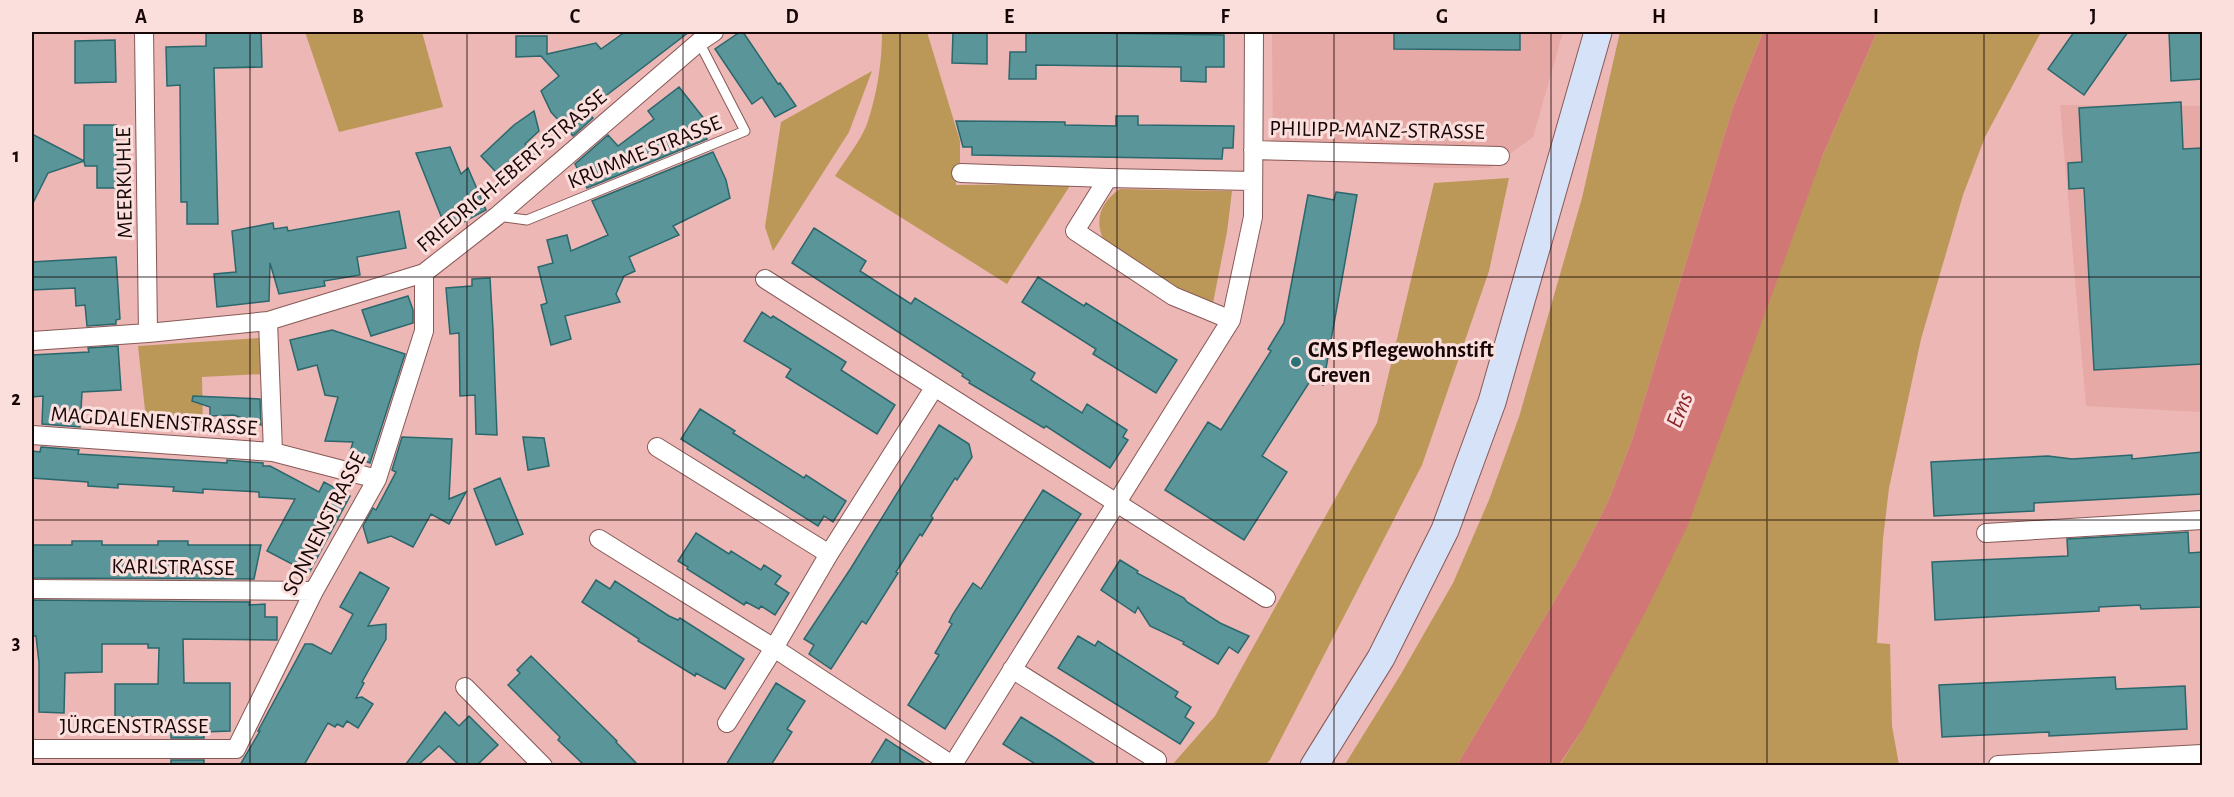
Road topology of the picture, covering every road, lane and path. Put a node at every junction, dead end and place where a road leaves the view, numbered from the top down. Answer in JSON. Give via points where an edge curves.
{"nodes":[{"id":1,"x":144,"y":32,"type":"edge"},
{"id":2,"x":1254,"y":32,"type":"edge"},
{"id":3,"x":1598,"y":32,"type":"edge"},
{"id":4,"x":706,"y":37,"type":"edge"},
{"id":5,"x":1253,"y":150,"type":"junction"},
{"id":6,"x":1500,"y":156,"type":"dead end"},
{"id":7,"x":961,"y":173,"type":"dead end"},
{"id":8,"x":1108,"y":178,"type":"junction"},
{"id":9,"x":1252,"y":181,"type":"junction"},
{"id":10,"x":497,"y":216,"type":"junction"},
{"id":11,"x":424,"y":273,"type":"junction"},
{"id":12,"x":765,"y":279,"type":"dead end"},
{"id":13,"x":1231,"y":320,"type":"junction"},
{"id":14,"x":268,"y":321,"type":"junction"},
{"id":15,"x":148,"y":333,"type":"junction"},
{"id":16,"x":32,"y":341,"type":"edge"},
{"id":17,"x":934,"y":388,"type":"junction"},
{"id":18,"x":32,"y":435,"type":"edge"},
{"id":19,"x":657,"y":447,"type":"dead end"},
{"id":20,"x":273,"y":452,"type":"junction"},
{"id":21,"x":377,"y":478,"type":"junction"},
{"id":22,"x":1117,"y":505,"type":"junction"},
{"id":23,"x":2202,"y":520,"type":"edge"},
{"id":24,"x":1986,"y":533,"type":"dead end"},
{"id":25,"x":598,"y":539,"type":"dead end"},
{"id":26,"x":829,"y":554,"type":"junction"},
{"id":27,"x":32,"y":589,"type":"edge"},
{"id":28,"x":314,"y":591,"type":"junction"},
{"id":29,"x":1266,"y":598,"type":"dead end"},
{"id":30,"x":774,"y":648,"type":"junction"},
{"id":31,"x":1012,"y":669,"type":"junction"},
{"id":32,"x":465,"y":687,"type":"dead end"},
{"id":33,"x":727,"y":723,"type":"dead end"},
{"id":34,"x":32,"y":749,"type":"edge"},
{"id":35,"x":236,"y":749,"type":"joint"},
{"id":36,"x":2202,"y":754,"type":"edge"},
{"id":37,"x":1157,"y":760,"type":"dead end"},
{"id":38,"x":543,"y":765,"type":"edge"},
{"id":39,"x":952,"y":765,"type":"edge"},
{"id":40,"x":1314,"y":765,"type":"edge"},
{"id":41,"x":1998,"y":765,"type":"edge"}],
"edges":[{"from":1,"to":15,"type":"street","name":"MEERKUHLE"},
{"from":2,"to":5,"type":"street","name":"PHILIPP-MANZ-STRASSE"},
{"from":3,"to":40,"type":"main road","via":[[1492,402],[1445,530],[1381,658]]},
{"from":4,"to":10,"type":"street","name":"FRIEDRICH-EBERT-STRASSE"},
{"from":4,"to":10,"type":"lane","name":"KRUMME STRASSE","via":[[745,131],[527,220]]},
{"from":5,"to":6,"type":"street","name":"PHILIPP-MANZ-STRASSE"},
{"from":5,"to":9,"type":"street","name":"PHILIPP-MANZ-STRASSE"},
{"from":7,"to":8,"type":"street"},
{"from":8,"to":9,"type":"street"},
{"from":8,"to":13,"type":"street","via":[[1075,231],[1173,296]]},
{"from":9,"to":13,"type":"street","name":"PHILIPP-MANZ-STRASSE","via":[[1253,217]]},
{"from":10,"to":11,"type":"street","name":"FRIEDRICH-EBERT-STRASSE"},
{"from":11,"to":14,"type":"street","name":"FRIEDRICH-EBERT-STRASSE"},
{"from":11,"to":21,"type":"street","name":"SONNENSTRASSE","via":[[424,331]]},
{"from":12,"to":17,"type":"street"},
{"from":13,"to":22,"type":"street","name":"PHILIPP-MANZ-STRASSE"},
{"from":14,"to":15,"type":"street","name":"FRIEDRICH-EBERT-STRASSE"},
{"from":14,"to":20,"type":"street","name":"MAGDALENENSTRASSE"},
{"from":15,"to":16,"type":"street","name":"FRIEDRICH-EBERT-STRASSE"},
{"from":17,"to":22,"type":"street"},
{"from":17,"to":26,"type":"street"},
{"from":18,"to":20,"type":"street","name":"MAGDALENENSTRASSE"},
{"from":19,"to":26,"type":"street"},
{"from":20,"to":21,"type":"street","name":"MAGDALENENSTRASSE"},
{"from":21,"to":28,"type":"street","name":"SONNENSTRASSE"},
{"from":22,"to":29,"type":"street"},
{"from":22,"to":31,"type":"street","name":"PHILIPP-MANZ-STRASSE"},
{"from":23,"to":24,"type":"street"},
{"from":25,"to":30,"type":"street"},
{"from":26,"to":30,"type":"street"},
{"from":27,"to":28,"type":"street","name":"KARLSTRASSE"},
{"from":28,"to":35,"type":"street","name":"SONNENSTRASSE"},
{"from":30,"to":33,"type":"street"},
{"from":30,"to":39,"type":"street"},
{"from":31,"to":37,"type":"street"},
{"from":31,"to":39,"type":"street","name":"PHILIPP-MANZ-STRASSE"},
{"from":32,"to":38,"type":"street"},
{"from":34,"to":35,"type":"street","name":"JÜRGENSTRASSE"},
{"from":36,"to":41,"type":"street"}]}
